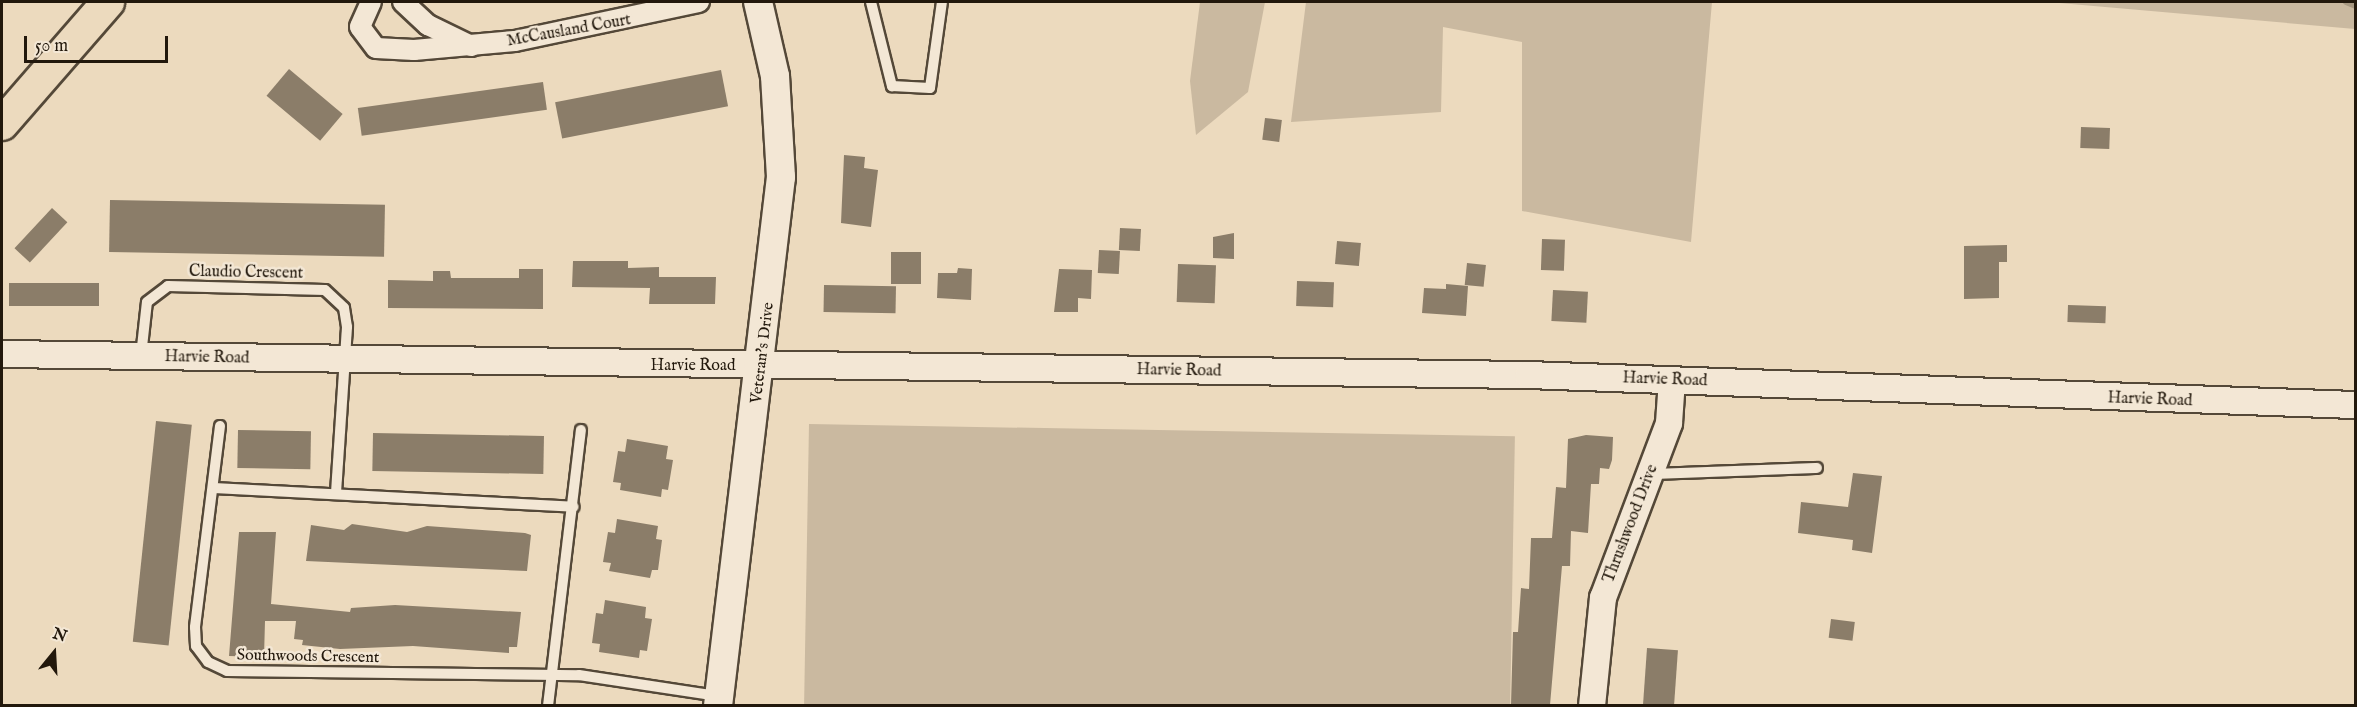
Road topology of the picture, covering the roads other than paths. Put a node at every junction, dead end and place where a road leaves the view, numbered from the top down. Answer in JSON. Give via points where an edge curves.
{"nodes":[{"id":1,"x":108,"y":2,"type":"edge"},
{"id":2,"x":371,"y":2,"type":"edge"},
{"id":3,"x":403,"y":2,"type":"edge"},
{"id":4,"x":699,"y":2,"type":"edge"},
{"id":5,"x":758,"y":2,"type":"edge"},
{"id":6,"x":871,"y":2,"type":"edge"},
{"id":7,"x":942,"y":2,"type":"edge"},
{"id":8,"x":474,"y":47,"type":"junction"},
{"id":9,"x":2,"y":124,"type":"edge"},
{"id":10,"x":2,"y":354,"type":"edge"},
{"id":11,"x":140,"y":357,"type":"junction"},
{"id":12,"x":347,"y":363,"type":"junction"},
{"id":13,"x":761,"y":366,"type":"junction"},
{"id":14,"x":1672,"y":380,"type":"junction"},
{"id":15,"x":2355,"y":405,"type":"edge"},
{"id":16,"x":220,"y":426,"type":"dead end"},
{"id":17,"x":582,"y":430,"type":"dead end"},
{"id":18,"x":1817,"y":468,"type":"dead end"},
{"id":19,"x":1652,"y":474,"type":"junction"},
{"id":20,"x":214,"y":488,"type":"junction"},
{"id":21,"x":336,"y":494,"type":"junction"},
{"id":22,"x":573,"y":507,"type":"junction"},
{"id":23,"x":552,"y":675,"type":"junction"},
{"id":24,"x":719,"y":701,"type":"edge"},
{"id":25,"x":548,"y":705,"type":"edge"},
{"id":26,"x":1592,"y":705,"type":"edge"}],
"edges":[{"from":1,"to":9,"type":"main road"},
{"from":2,"to":8,"type":"street","name":"McCausland Court","via":[[360,27],[376,48]]},
{"from":3,"to":8,"type":"street","via":[[428,25]]},
{"from":4,"to":8,"type":"street","name":"McCausland Court","via":[[651,16]]},
{"from":5,"to":13,"type":"main road","name":"Veteran's Drive","via":[[775,76],[781,177]]},
{"from":6,"to":7,"type":"lane","via":[[892,86],[930,88]]},
{"from":10,"to":11,"type":"street","name":"Harvie Road"},
{"from":11,"to":12,"type":"street","name":"Harvie Road"},
{"from":11,"to":12,"type":"lane","name":"Claudio Crescent","via":[[147,302],[168,286],[325,290],[344,308]]},
{"from":12,"to":13,"type":"street","name":"Harvie Road"},
{"from":12,"to":21,"type":"lane"},
{"from":13,"to":14,"type":"street","name":"Harvie Road"},
{"from":13,"to":24,"type":"main road","name":"Veteran's Drive"},
{"from":14,"to":15,"type":"street","name":"Harvie Road"},
{"from":14,"to":19,"type":"street","name":"Thrushwood Drive","via":[[1669,423]]},
{"from":16,"to":20,"type":"lane","name":"Southwoods Crescent"},
{"from":17,"to":22,"type":"lane"},
{"from":18,"to":19,"type":"lane"},
{"from":19,"to":26,"type":"street","name":"Thrushwood Drive","via":[[1603,598]]},
{"from":20,"to":21,"type":"lane"},
{"from":20,"to":23,"type":"lane","name":"Southwoods Crescent","via":[[195,627],[196,646],[208,662],[227,671]]},
{"from":21,"to":22,"type":"lane"},
{"from":22,"to":23,"type":"lane"},
{"from":23,"to":24,"type":"lane","name":"Southwoods Crescent"},
{"from":23,"to":25,"type":"lane"}]}
